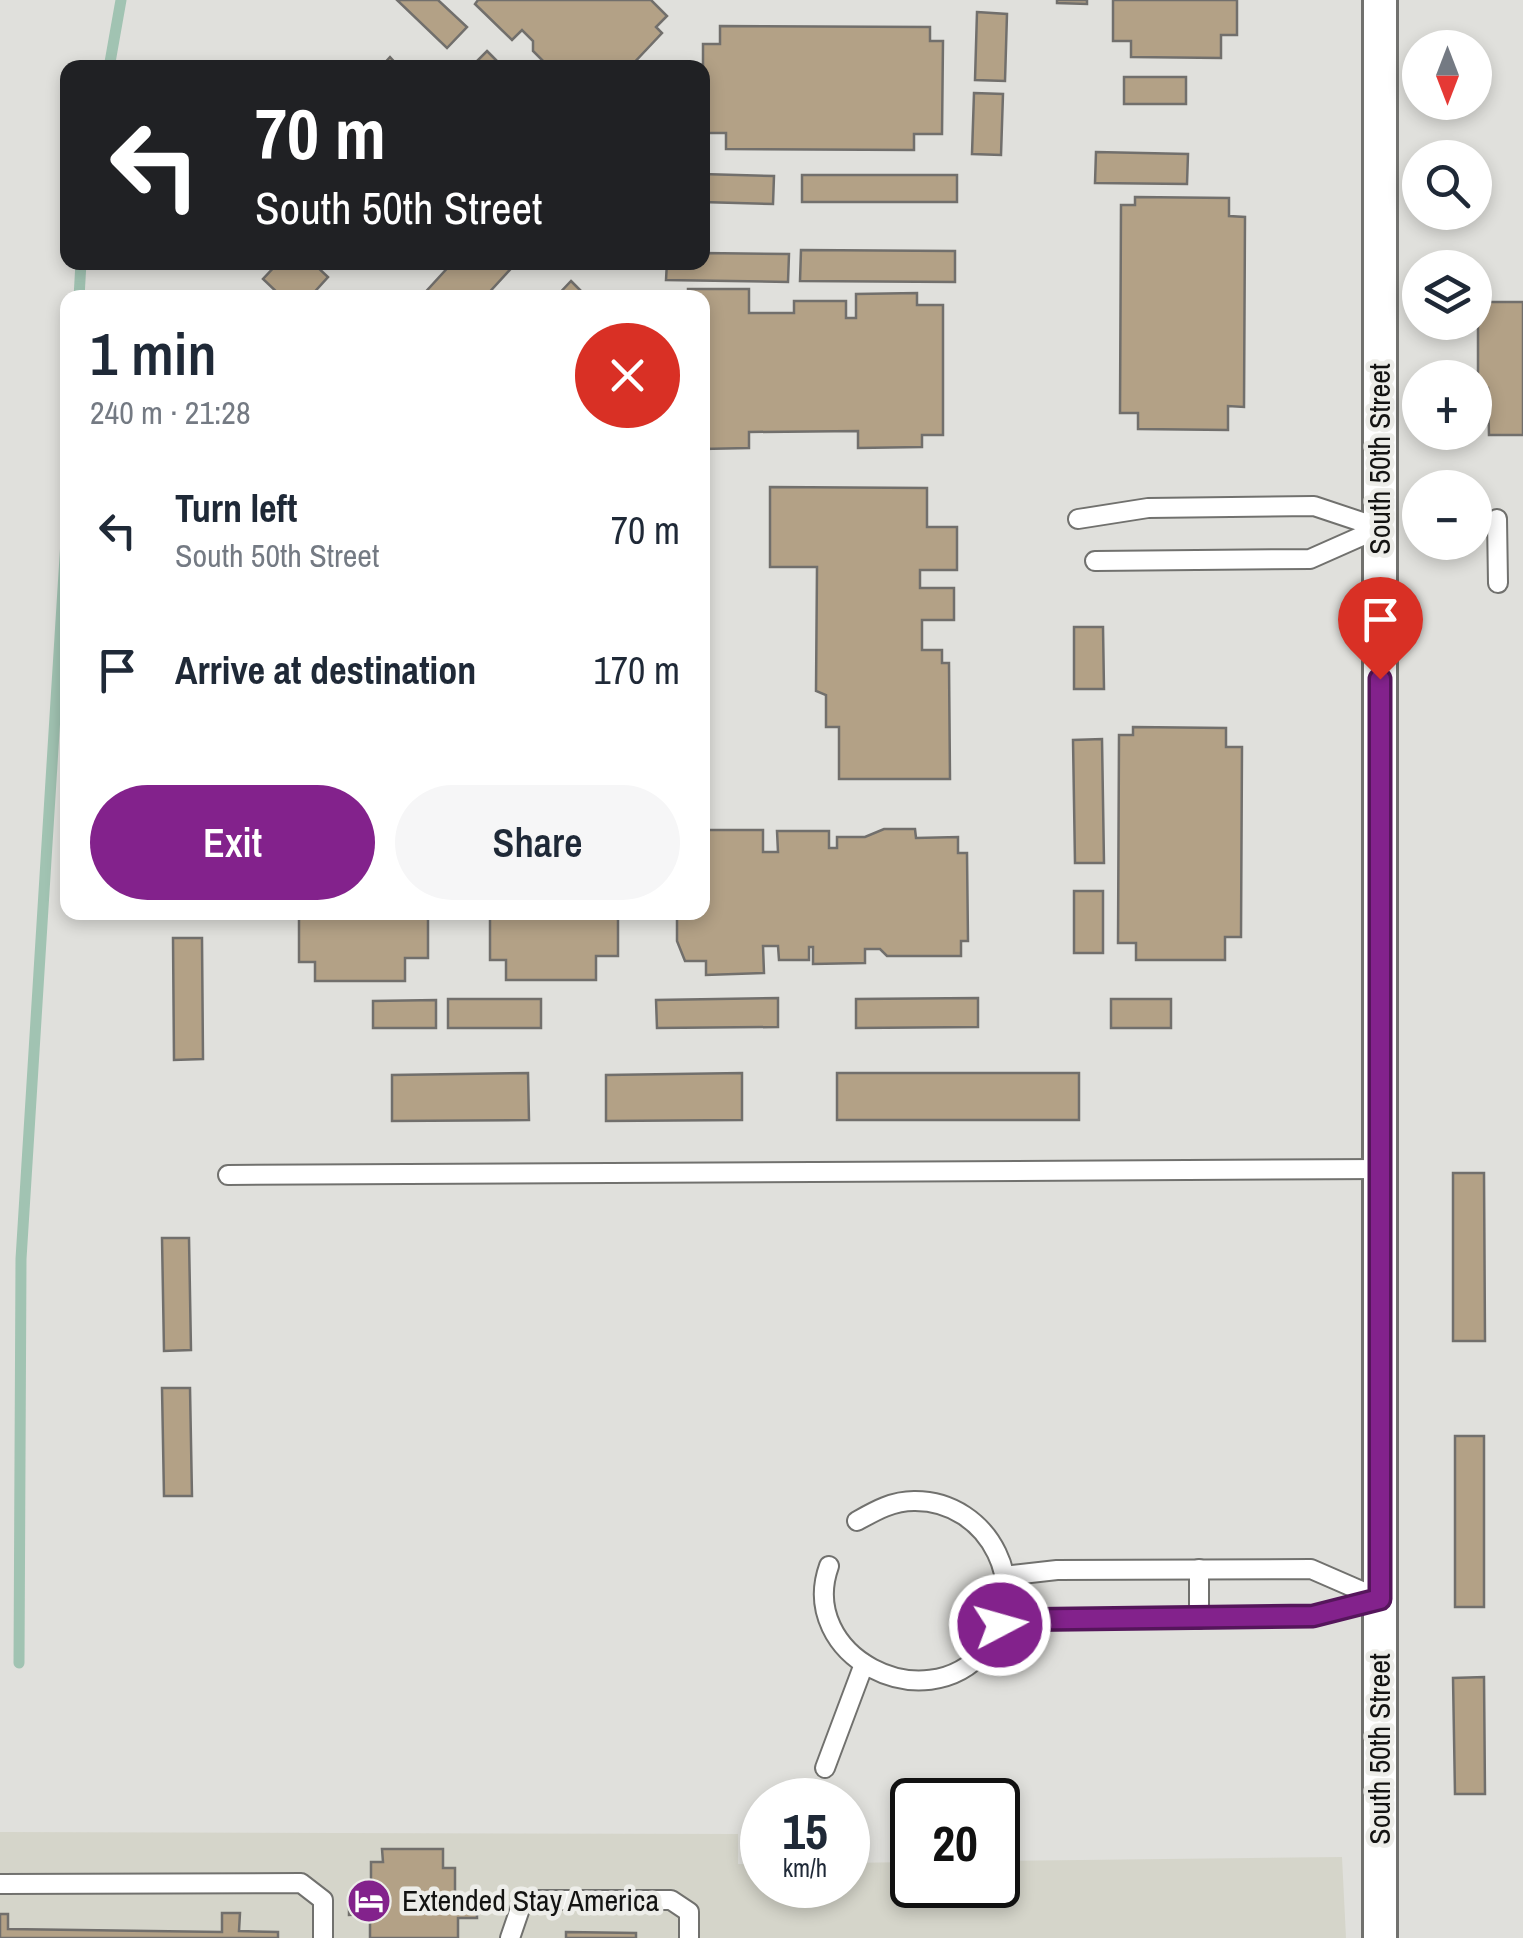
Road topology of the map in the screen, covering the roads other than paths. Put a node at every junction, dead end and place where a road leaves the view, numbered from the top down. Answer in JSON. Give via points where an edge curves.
{"nodes":[{"id":1,"x":1380,"y":0,"type":"edge"},
{"id":2,"x":1078,"y":519,"type":"dead end"},
{"id":3,"x":1497,"y":519,"type":"dead end"},
{"id":4,"x":1380,"y":528,"type":"junction"},
{"id":5,"x":1096,"y":561,"type":"dead end"},
{"id":6,"x":1498,"y":582,"type":"dead end"},
{"id":7,"x":1382,"y":1170,"type":"junction"},
{"id":8,"x":228,"y":1175,"type":"dead end"},
{"id":9,"x":857,"y":1522,"type":"dead end"},
{"id":10,"x":829,"y":1566,"type":"dead end"},
{"id":11,"x":1199,"y":1570,"type":"junction"},
{"id":12,"x":1004,"y":1576,"type":"junction"},
{"id":13,"x":1380,"y":1599,"type":"junction"},
{"id":14,"x":1001,"y":1620,"type":"junction"},
{"id":15,"x":1200,"y":1620,"type":"junction"},
{"id":16,"x":864,"y":1664,"type":"junction"},
{"id":17,"x":825,"y":1768,"type":"dead end"},
{"id":18,"x":0,"y":1884,"type":"edge"},
{"id":19,"x":323,"y":1938,"type":"edge"},
{"id":20,"x":510,"y":1938,"type":"edge"},
{"id":21,"x":690,"y":1938,"type":"edge"},
{"id":22,"x":1380,"y":1938,"type":"edge"}],
"edges":[{"from":1,"to":4,"type":"street","name":"South 50th Street"},
{"from":2,"to":4,"type":"lane","via":[[1148,508],[1314,506]]},
{"from":3,"to":6,"type":"lane"},
{"from":4,"to":5,"type":"lane","via":[[1310,559]]},
{"from":4,"to":7,"type":"street","name":"South 50th Street"},
{"from":7,"to":8,"type":"lane"},
{"from":7,"to":13,"type":"street","name":"South 50th Street"},
{"from":9,"to":12,"type":"lane","via":[[883,1506],[943,1504],[991,1539]]},
{"from":10,"to":16,"type":"lane","via":[[825,1602],[834,1630]]},
{"from":11,"to":12,"type":"lane"},
{"from":11,"to":13,"type":"lane","via":[[1311,1569]]},
{"from":11,"to":15,"type":"lane"},
{"from":12,"to":14,"type":"lane"},
{"from":13,"to":15,"type":"lane","via":[[1313,1616]]},
{"from":13,"to":22,"type":"street","name":"South 50th Street"},
{"from":14,"to":15,"type":"lane"},
{"from":14,"to":16,"type":"lane","via":[[984,1650],[934,1680],[904,1681]]},
{"from":16,"to":17,"type":"lane"},
{"from":18,"to":19,"type":"lane","via":[[301,1883],[322,1900]]},
{"from":20,"to":21,"type":"lane","via":[[523,1900],[671,1900],[689,1912]]}]}
